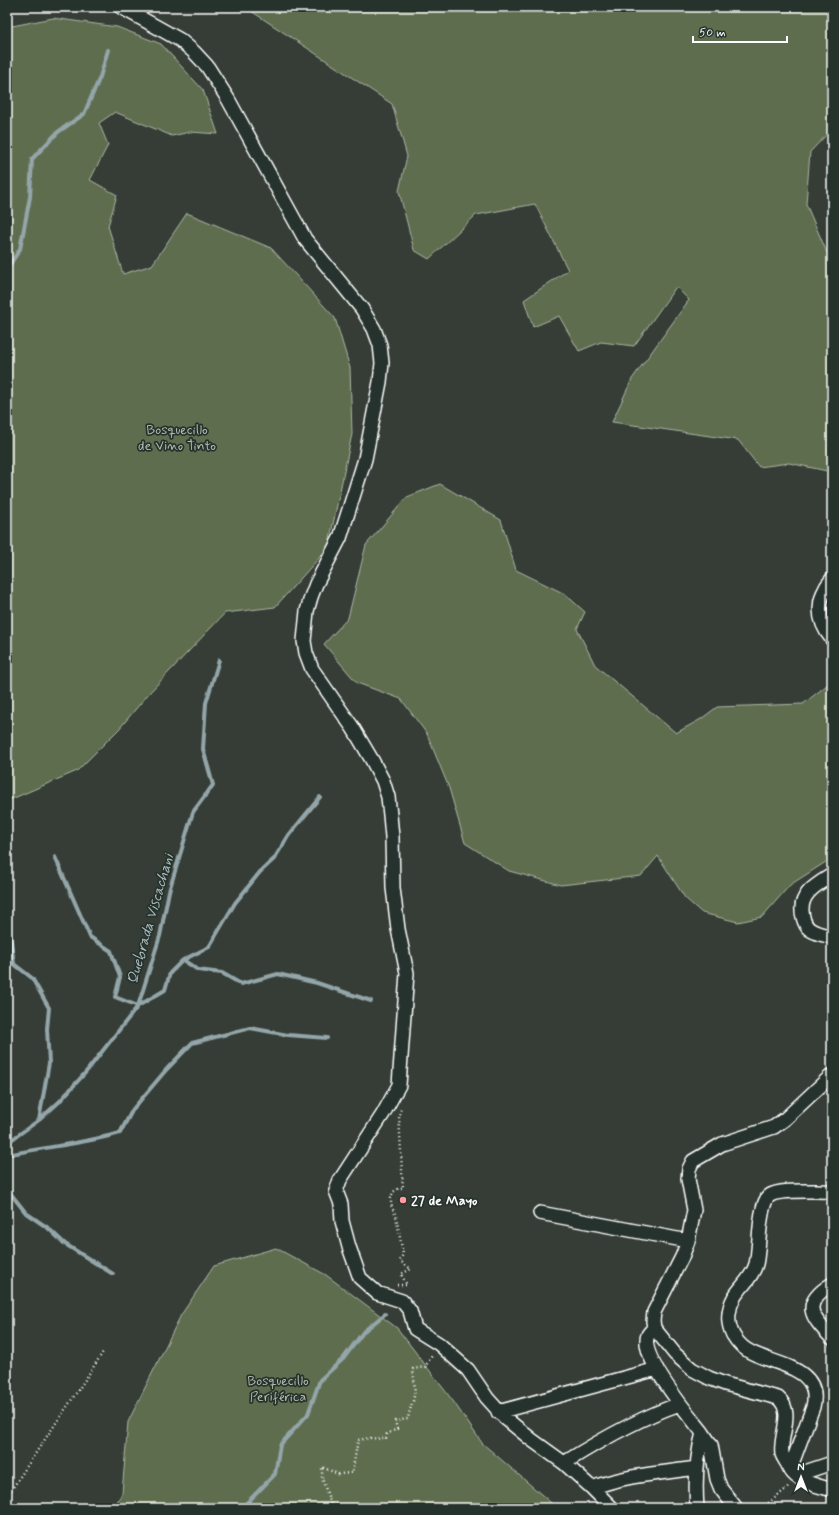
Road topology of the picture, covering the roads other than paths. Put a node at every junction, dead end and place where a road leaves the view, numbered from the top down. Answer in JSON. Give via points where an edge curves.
{"nodes":[{"id":1,"x":121,"y":7,"type":"edge"},
{"id":2,"x":832,"y":578,"type":"edge"},
{"id":3,"x":826,"y":618,"type":"edge"},
{"id":4,"x":832,"y":639,"type":"edge"},
{"id":5,"x":832,"y":875,"type":"edge"},
{"id":6,"x":832,"y":937,"type":"edge"},
{"id":7,"x":832,"y":1074,"type":"edge"},
{"id":8,"x":832,"y":1191,"type":"edge"},
{"id":9,"x":540,"y":1213,"type":"dead end"},
{"id":10,"x":688,"y":1241,"type":"junction"},
{"id":11,"x":832,"y":1284,"type":"edge"},
{"id":12,"x":654,"y":1328,"type":"junction"},
{"id":13,"x":832,"y":1338,"type":"edge"},
{"id":14,"x":657,"y":1369,"type":"junction"},
{"id":15,"x":680,"y":1404,"type":"junction"},
{"id":16,"x":498,"y":1412,"type":"junction"},
{"id":17,"x":703,"y":1433,"type":"junction"},
{"id":18,"x":564,"y":1462,"type":"junction"},
{"id":19,"x":832,"y":1463,"type":"edge"},
{"id":20,"x":697,"y":1468,"type":"junction"},
{"id":21,"x":795,"y":1474,"type":"junction"},
{"id":22,"x":592,"y":1488,"type":"junction"},
{"id":23,"x":832,"y":1490,"type":"edge"},
{"id":24,"x":612,"y":1508,"type":"edge"},
{"id":25,"x":697,"y":1508,"type":"edge"},
{"id":26,"x":736,"y":1508,"type":"edge"}],
"edges":[{"from":1,"to":16,"type":"street","via":[[180,40],[207,66],[228,99],[305,239],[362,309],[380,345],[380,382],[365,459],[340,538],[316,584],[308,611],[304,641],[312,668],[353,728],[383,781],[392,838],[393,888],[398,929],[407,973],[399,1085],[340,1180],[336,1191],[349,1247],[360,1278],[377,1292],[402,1301],[410,1311],[415,1329],[439,1344],[468,1370]]},
{"from":2,"to":3,"type":"street","via":[[824,588],[820,603]]},
{"from":3,"to":4,"type":"street","via":[[824,630]]},
{"from":5,"to":6,"type":"street","via":[[807,892],[802,906],[802,916],[810,930]]},
{"from":7,"to":10,"type":"street","via":[[774,1127],[722,1144],[693,1161],[688,1179],[694,1210]]},
{"from":8,"to":21,"type":"street","via":[[777,1192],[768,1197],[760,1223],[756,1265],[734,1296],[728,1320],[733,1334],[747,1350],[793,1368],[806,1378],[813,1388],[816,1397]]},
{"from":9,"to":10,"type":"street"},
{"from":10,"to":12,"type":"street","via":[[656,1306]]},
{"from":11,"to":13,"type":"street","via":[[816,1296],[812,1307],[816,1321]]},
{"from":12,"to":14,"type":"street","via":[[648,1335],[647,1344]]},
{"from":12,"to":21,"type":"street","via":[[675,1354],[692,1369],[725,1384],[778,1398],[783,1402],[786,1418],[782,1455]]},
{"from":14,"to":15,"type":"street"},
{"from":14,"to":16,"type":"street"},
{"from":15,"to":17,"type":"street"},
{"from":15,"to":18,"type":"street","via":[[664,1409],[620,1431]]},
{"from":16,"to":18,"type":"street"},
{"from":17,"to":20,"type":"street"},
{"from":17,"to":26,"type":"street","via":[[711,1445],[721,1489]]},
{"from":18,"to":22,"type":"street"},
{"from":19,"to":21,"type":"street"},
{"from":20,"to":22,"type":"street","via":[[635,1476]]},
{"from":20,"to":25,"type":"street"},
{"from":21,"to":23,"type":"street"},
{"from":22,"to":24,"type":"street"}]}
